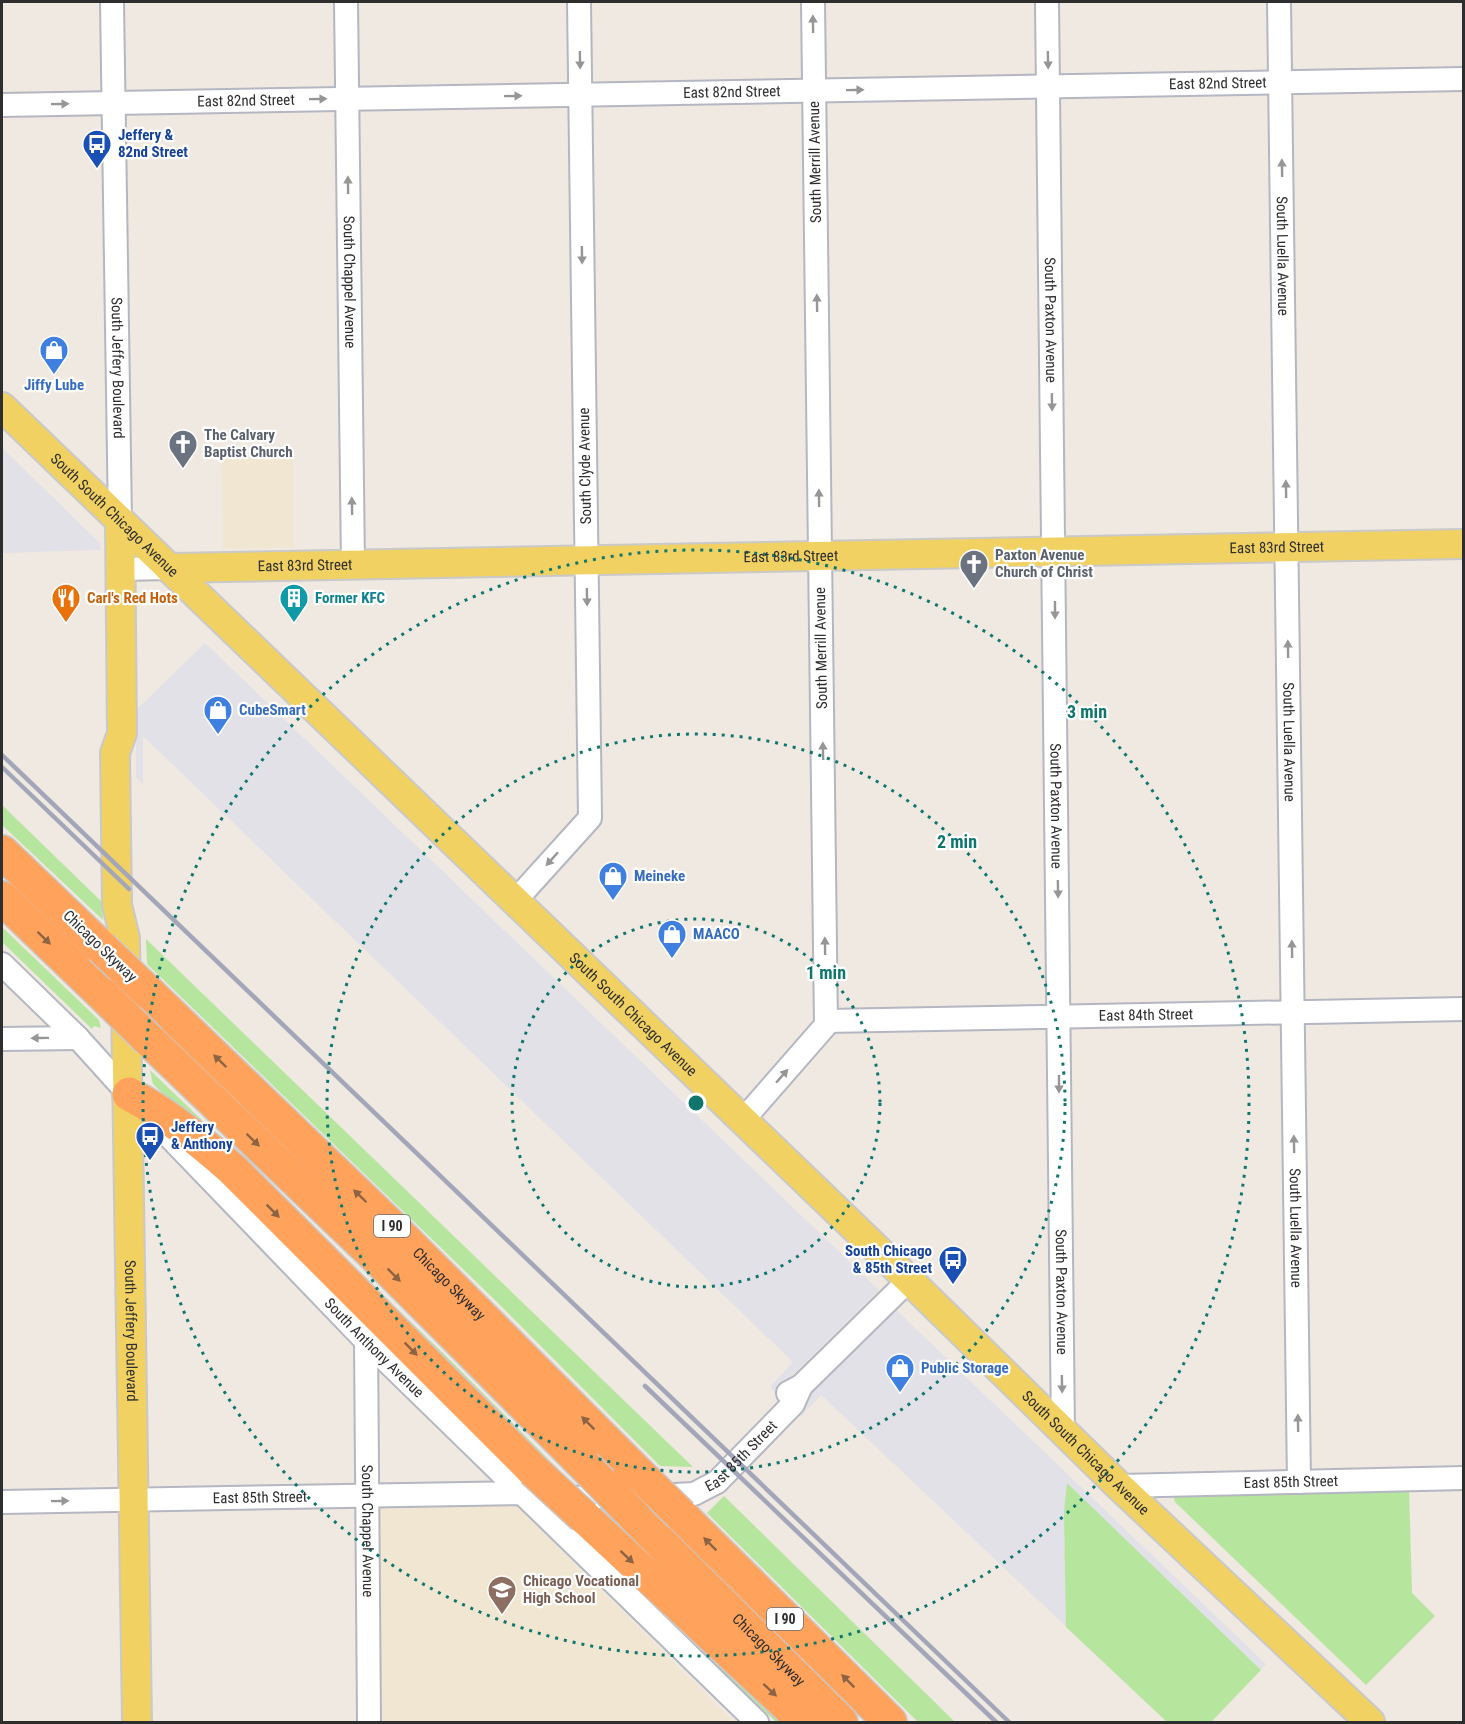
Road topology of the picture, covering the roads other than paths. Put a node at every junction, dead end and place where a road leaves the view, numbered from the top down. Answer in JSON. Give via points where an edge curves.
{"nodes":[{"id":1,"x":112,"y":2,"type":"edge"},
{"id":2,"x":346,"y":2,"type":"edge"},
{"id":3,"x":579,"y":2,"type":"edge"},
{"id":4,"x":813,"y":2,"type":"edge"},
{"id":5,"x":1047,"y":2,"type":"edge"},
{"id":6,"x":1279,"y":2,"type":"edge"},
{"id":7,"x":1464,"y":79,"type":"edge"},
{"id":8,"x":1280,"y":82,"type":"junction"},
{"id":9,"x":1048,"y":86,"type":"junction"},
{"id":10,"x":814,"y":90,"type":"junction"},
{"id":11,"x":580,"y":94,"type":"junction"},
{"id":12,"x":347,"y":99,"type":"junction"},
{"id":13,"x":114,"y":103,"type":"junction"},
{"id":14,"x":2,"y":105,"type":"edge"},
{"id":15,"x":2,"y":407,"type":"edge"},
{"id":16,"x":120,"y":521,"type":"junction"},
{"id":17,"x":1464,"y":544,"type":"edge"},
{"id":18,"x":1287,"y":548,"type":"junction"},
{"id":19,"x":1055,"y":552,"type":"junction"},
{"id":20,"x":820,"y":556,"type":"junction"},
{"id":21,"x":586,"y":560,"type":"junction"},
{"id":22,"x":353,"y":565,"type":"junction"},
{"id":23,"x":169,"y":568,"type":"junction"},
{"id":24,"x":121,"y":569,"type":"junction"},
{"id":25,"x":2,"y":852,"type":"edge"},
{"id":26,"x":2,"y":898,"type":"edge"},
{"id":27,"x":515,"y":900,"type":"junction"},
{"id":28,"x":113,"y":943,"type":"junction"},
{"id":29,"x":2,"y":964,"type":"edge"},
{"id":30,"x":1464,"y":1009,"type":"edge"},
{"id":31,"x":1293,"y":1012,"type":"junction"},
{"id":32,"x":1059,"y":1017,"type":"junction"},
{"id":33,"x":826,"y":1021,"type":"junction"},
{"id":34,"x":78,"y":1038,"type":"junction"},
{"id":35,"x":2,"y":1039,"type":"edge"},
{"id":36,"x":129,"y":1094,"type":"junction"},
{"id":37,"x":743,"y":1120,"type":"junction"},
{"id":38,"x":909,"y":1280,"type":"junction"},
{"id":39,"x":366,"y":1341,"type":"junction"},
{"id":40,"x":1063,"y":1432,"type":"junction"},
{"id":41,"x":1464,"y":1478,"type":"edge"},
{"id":42,"x":526,"y":1482,"type":"junction"},
{"id":43,"x":1299,"y":1482,"type":"junction"},
{"id":44,"x":1119,"y":1486,"type":"junction"},
{"id":45,"x":367,"y":1497,"type":"junction"},
{"id":46,"x":134,"y":1499,"type":"junction"},
{"id":47,"x":2,"y":1502,"type":"edge"},
{"id":48,"x":136,"y":1722,"type":"edge"},
{"id":49,"x":369,"y":1722,"type":"edge"},
{"id":50,"x":757,"y":1722,"type":"edge"},
{"id":51,"x":805,"y":1722,"type":"edge"},
{"id":52,"x":841,"y":1722,"type":"edge"},
{"id":53,"x":890,"y":1722,"type":"edge"},
{"id":54,"x":1370,"y":1722,"type":"edge"}],
"edges":[{"from":1,"to":13,"type":"street","name":"South Jeffery Boulevard"},
{"from":2,"to":12,"type":"street","name":"South Chappel Avenue"},
{"from":3,"to":11,"type":"street","name":"South Clyde Avenue","one_way":true},
{"from":10,"to":4,"type":"street","name":"South Merrill Avenue","one_way":true},
{"from":5,"to":9,"type":"street","name":"South Paxton Avenue","one_way":true},
{"from":6,"to":8,"type":"street","name":"South Luella Avenue"},
{"from":7,"to":8,"type":"street","name":"East 82nd Street"},
{"from":8,"to":9,"type":"street","name":"East 82nd Street"},
{"from":18,"to":8,"type":"street","name":"South Luella Avenue","one_way":true},
{"from":10,"to":9,"type":"street","name":"East 82nd Street","one_way":true},
{"from":9,"to":19,"type":"street","name":"South Paxton Avenue","one_way":true},
{"from":10,"to":11,"type":"street","name":"East 82nd Street"},
{"from":20,"to":10,"type":"street","name":"South Merrill Avenue","one_way":true},
{"from":12,"to":11,"type":"street","name":"East 82nd Street","one_way":true},
{"from":11,"to":21,"type":"street","name":"South Clyde Avenue","one_way":true},
{"from":13,"to":12,"type":"street","name":"East 82nd Street","one_way":true},
{"from":22,"to":12,"type":"street","name":"South Chappel Avenue","one_way":true},
{"from":14,"to":13,"type":"street","name":"East 82nd Street","one_way":true},
{"from":13,"to":16,"type":"street","name":"South Jeffery Boulevard"},
{"from":15,"to":16,"type":"main road","name":"South South Chicago Avenue"},
{"from":16,"to":23,"type":"main road","name":"South South Chicago Avenue"},
{"from":16,"to":24,"type":"main road","name":"South Jeffery Boulevard"},
{"from":17,"to":18,"type":"main road","name":"East 83rd Street"},
{"from":18,"to":19,"type":"main road","name":"East 83rd Street"},
{"from":31,"to":18,"type":"street","name":"South Luella Avenue","one_way":true},
{"from":19,"to":20,"type":"main road","name":"East 83rd Street"},
{"from":19,"to":32,"type":"street","name":"South Paxton Avenue","one_way":true},
{"from":20,"to":21,"type":"main road","name":"East 83rd Street"},
{"from":33,"to":20,"type":"street","name":"South Merrill Avenue","one_way":true},
{"from":21,"to":22,"type":"main road","name":"East 83rd Street"},
{"from":21,"to":27,"type":"street","name":"South Clyde Avenue","one_way":true,"via":[[590,818]]},
{"from":22,"to":23,"type":"main road","name":"East 83rd Street"},
{"from":23,"to":24,"type":"street","name":"East 83rd Street"},
{"from":23,"to":27,"type":"main road","name":"South South Chicago Avenue"},
{"from":24,"to":28,"type":"main road","name":"South Jeffery Boulevard","via":[[122,733],[129,753],[133,907]]},
{"from":25,"to":28,"type":"highway","name":"Chicago Skyway","number":"I 90"},
{"from":26,"to":52,"type":"highway","name":"Chicago Skyway","number":"I 90","one_way":true,"bridge":true,"via":[[374,1256]]},
{"from":27,"to":37,"type":"main road","name":"South South Chicago Avenue"},
{"from":28,"to":36,"type":"main road","name":"South Jeffery Boulevard"},
{"from":53,"to":28,"type":"highway","name":"Chicago Skyway","number":"I 90","one_way":true,"bridge":true,"via":[[393,1227],[149,993]]},
{"from":29,"to":34,"type":"street","name":"South Anthony Avenue"},
{"from":30,"to":31,"type":"street","name":"East 84th Street"},
{"from":31,"to":32,"type":"street","name":"East 84th Street"},
{"from":43,"to":31,"type":"street","name":"South Luella Avenue","one_way":true},
{"from":32,"to":33,"type":"street","name":"East 84th Street"},
{"from":32,"to":40,"type":"street","name":"South Paxton Avenue","one_way":true},
{"from":37,"to":33,"type":"street","one_way":true},
{"from":34,"to":35,"type":"street","one_way":true},
{"from":34,"to":36,"type":"street","name":"South Anthony Avenue"},
{"from":36,"to":39,"type":"street","name":"South Anthony Avenue"},
{"from":36,"to":42,"type":"highway","one_way":true,"via":[[188,1130],[232,1170]]},
{"from":36,"to":46,"type":"main road","name":"South Jeffery Boulevard"},
{"from":37,"to":38,"type":"main road","name":"South South Chicago Avenue"},
{"from":38,"to":40,"type":"main road","name":"South South Chicago Avenue"},
{"from":38,"to":42,"type":"street","name":"East 85th Street","via":[[801,1386],[784,1395],[708,1470],[695,1478],[531,1486]]},
{"from":39,"to":42,"type":"street","name":"South Anthony Avenue"},
{"from":39,"to":45,"type":"street","name":"South Chappel Avenue"},
{"from":40,"to":44,"type":"main road","name":"South South Chicago Avenue"},
{"from":41,"to":43,"type":"street","name":"East 85th Street"},
{"from":42,"to":45,"type":"street","name":"East 85th Street"},
{"from":42,"to":50,"type":"street","name":"South Anthony Avenue"},
{"from":42,"to":51,"type":"highway","one_way":true,"bridge":true,"via":[[584,1517]]},
{"from":43,"to":44,"type":"street","name":"East 85th Street"},
{"from":44,"to":54,"type":"main road","name":"South South Chicago Avenue"},
{"from":45,"to":46,"type":"street","name":"East 85th Street"},
{"from":45,"to":49,"type":"street","name":"South Chappel Avenue"},
{"from":47,"to":46,"type":"street","name":"East 85th Street","one_way":true},
{"from":46,"to":48,"type":"main road","name":"South Jeffery Boulevard"}]}
